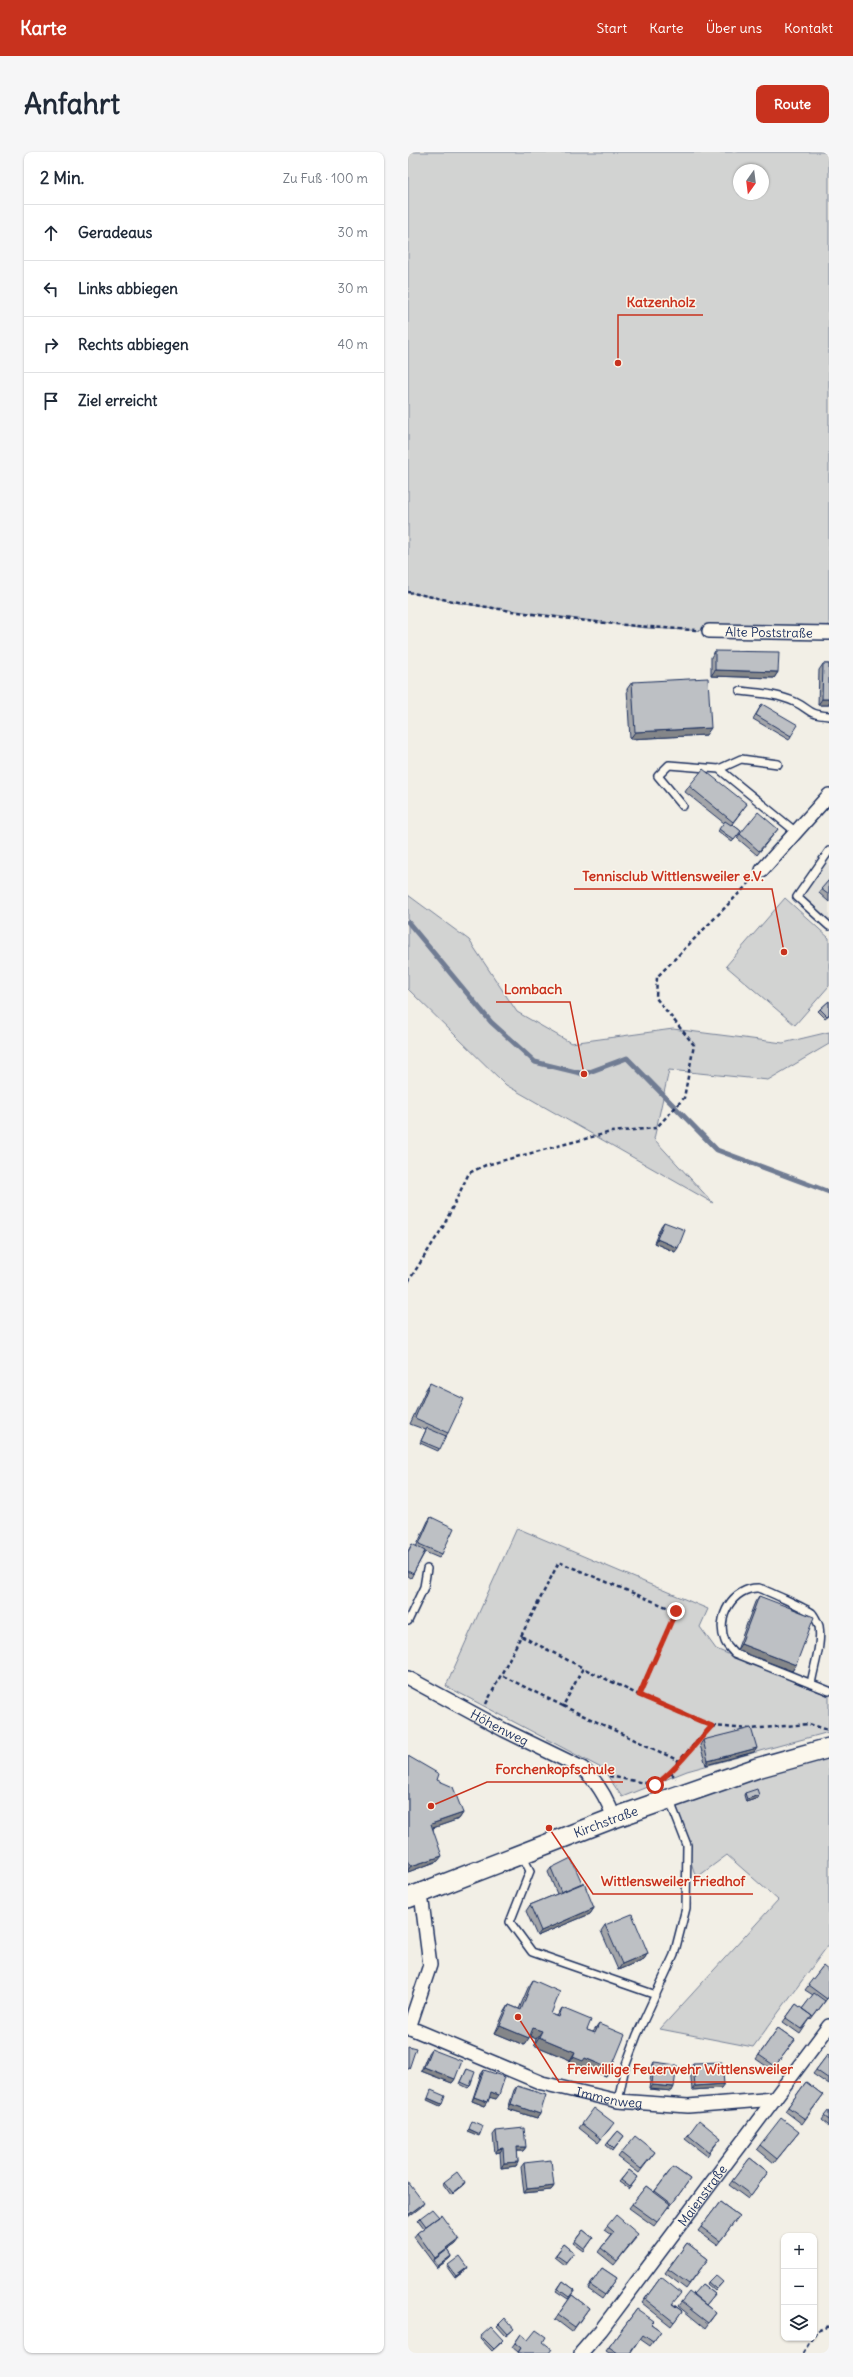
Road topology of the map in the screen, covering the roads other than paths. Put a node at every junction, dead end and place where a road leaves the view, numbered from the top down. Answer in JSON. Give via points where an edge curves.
{"nodes":[{"id":1,"x":709,"y":631,"type":"road end"},
{"id":2,"x":829,"y":634,"type":"edge"},
{"id":3,"x":740,"y":691,"type":"dead end"},
{"id":4,"x":829,"y":716,"type":"edge"},
{"id":5,"x":778,"y":764,"type":"dead end"},
{"id":6,"x":719,"y":769,"type":"junction"},
{"id":7,"x":829,"y":795,"type":"edge"},
{"id":8,"x":683,"y":806,"type":"dead end"},
{"id":9,"x":796,"y":832,"type":"junction"},
{"id":10,"x":829,"y":851,"type":"edge"},
{"id":11,"x":762,"y":870,"type":"road end"},
{"id":12,"x":829,"y":926,"type":"edge"},
{"id":13,"x":427,"y":1569,"type":"dead end"},
{"id":14,"x":408,"y":1621,"type":"edge"},
{"id":15,"x":408,"y":1678,"type":"edge"},
{"id":16,"x":811,"y":1684,"type":"junction"},
{"id":17,"x":829,"y":1691,"type":"edge"},
{"id":18,"x":829,"y":1748,"type":"edge"},
{"id":19,"x":671,"y":1798,"type":"junction"},
{"id":20,"x":614,"y":1818,"type":"junction"},
{"id":21,"x":522,"y":1854,"type":"junction"},
{"id":22,"x":414,"y":1896,"type":"edge"},
{"id":23,"x":656,"y":1995,"type":"junction"},
{"id":24,"x":409,"y":2027,"type":"edge"},
{"id":25,"x":826,"y":2035,"type":"edge"},
{"id":26,"x":774,"y":2099,"type":"junction"},
{"id":27,"x":618,"y":2101,"type":"junction"},
{"id":28,"x":581,"y":2353,"type":"edge"}],
"edges":[{"from":1,"to":2,"type":"street","name":"Alte Poststraße"},
{"from":3,"to":4,"type":"lane","via":[[767,693],[796,702],[812,714]]},
{"from":5,"to":6,"type":"lane","via":[[741,759]]},
{"from":6,"to":8,"type":"lane","via":[[669,764],[658,776]]},
{"from":6,"to":9,"type":"lane"},
{"from":7,"to":9,"type":"street"},
{"from":9,"to":11,"type":"street"},
{"from":10,"to":12,"type":"lane","via":[[797,897]]},
{"from":13,"to":14,"type":"lane","via":[[424,1587]]},
{"from":15,"to":20,"type":"street","name":"Höhenweg","via":[[504,1730],[582,1768],[592,1776],[607,1798]]},
{"from":16,"to":16,"type":"lane","via":[[734,1653],[725,1641],[722,1627],[725,1612],[732,1599],[745,1590],[760,1588],[812,1613],[819,1626]]},
{"from":16,"to":17,"type":"lane"},
{"from":18,"to":19,"type":"street","name":"Kirchstraße","via":[[757,1768]]},
{"from":19,"to":20,"type":"street","name":"Kirchstraße"},
{"from":19,"to":23,"type":"lane","via":[[687,1845],[686,1908],[674,1955]]},
{"from":20,"to":21,"type":"street","name":"Kirchstraße"},
{"from":21,"to":22,"type":"street","name":"Kirchstraße"},
{"from":21,"to":23,"type":"lane","via":[[530,1871],[510,1922],[532,1952]]},
{"from":22,"to":24,"type":"street","via":[[430,1965]]},
{"from":23,"to":27,"type":"lane","via":[[625,2067]]},
{"from":24,"to":27,"type":"street","name":"Immenweg","via":[[542,2083]]},
{"from":25,"to":26,"type":"street","name":"Maienstraße"},
{"from":26,"to":27,"type":"street","name":"Immenweg","via":[[688,2106]]},
{"from":26,"to":28,"type":"street","name":"Maienstraße","via":[[601,2330]]}]}
